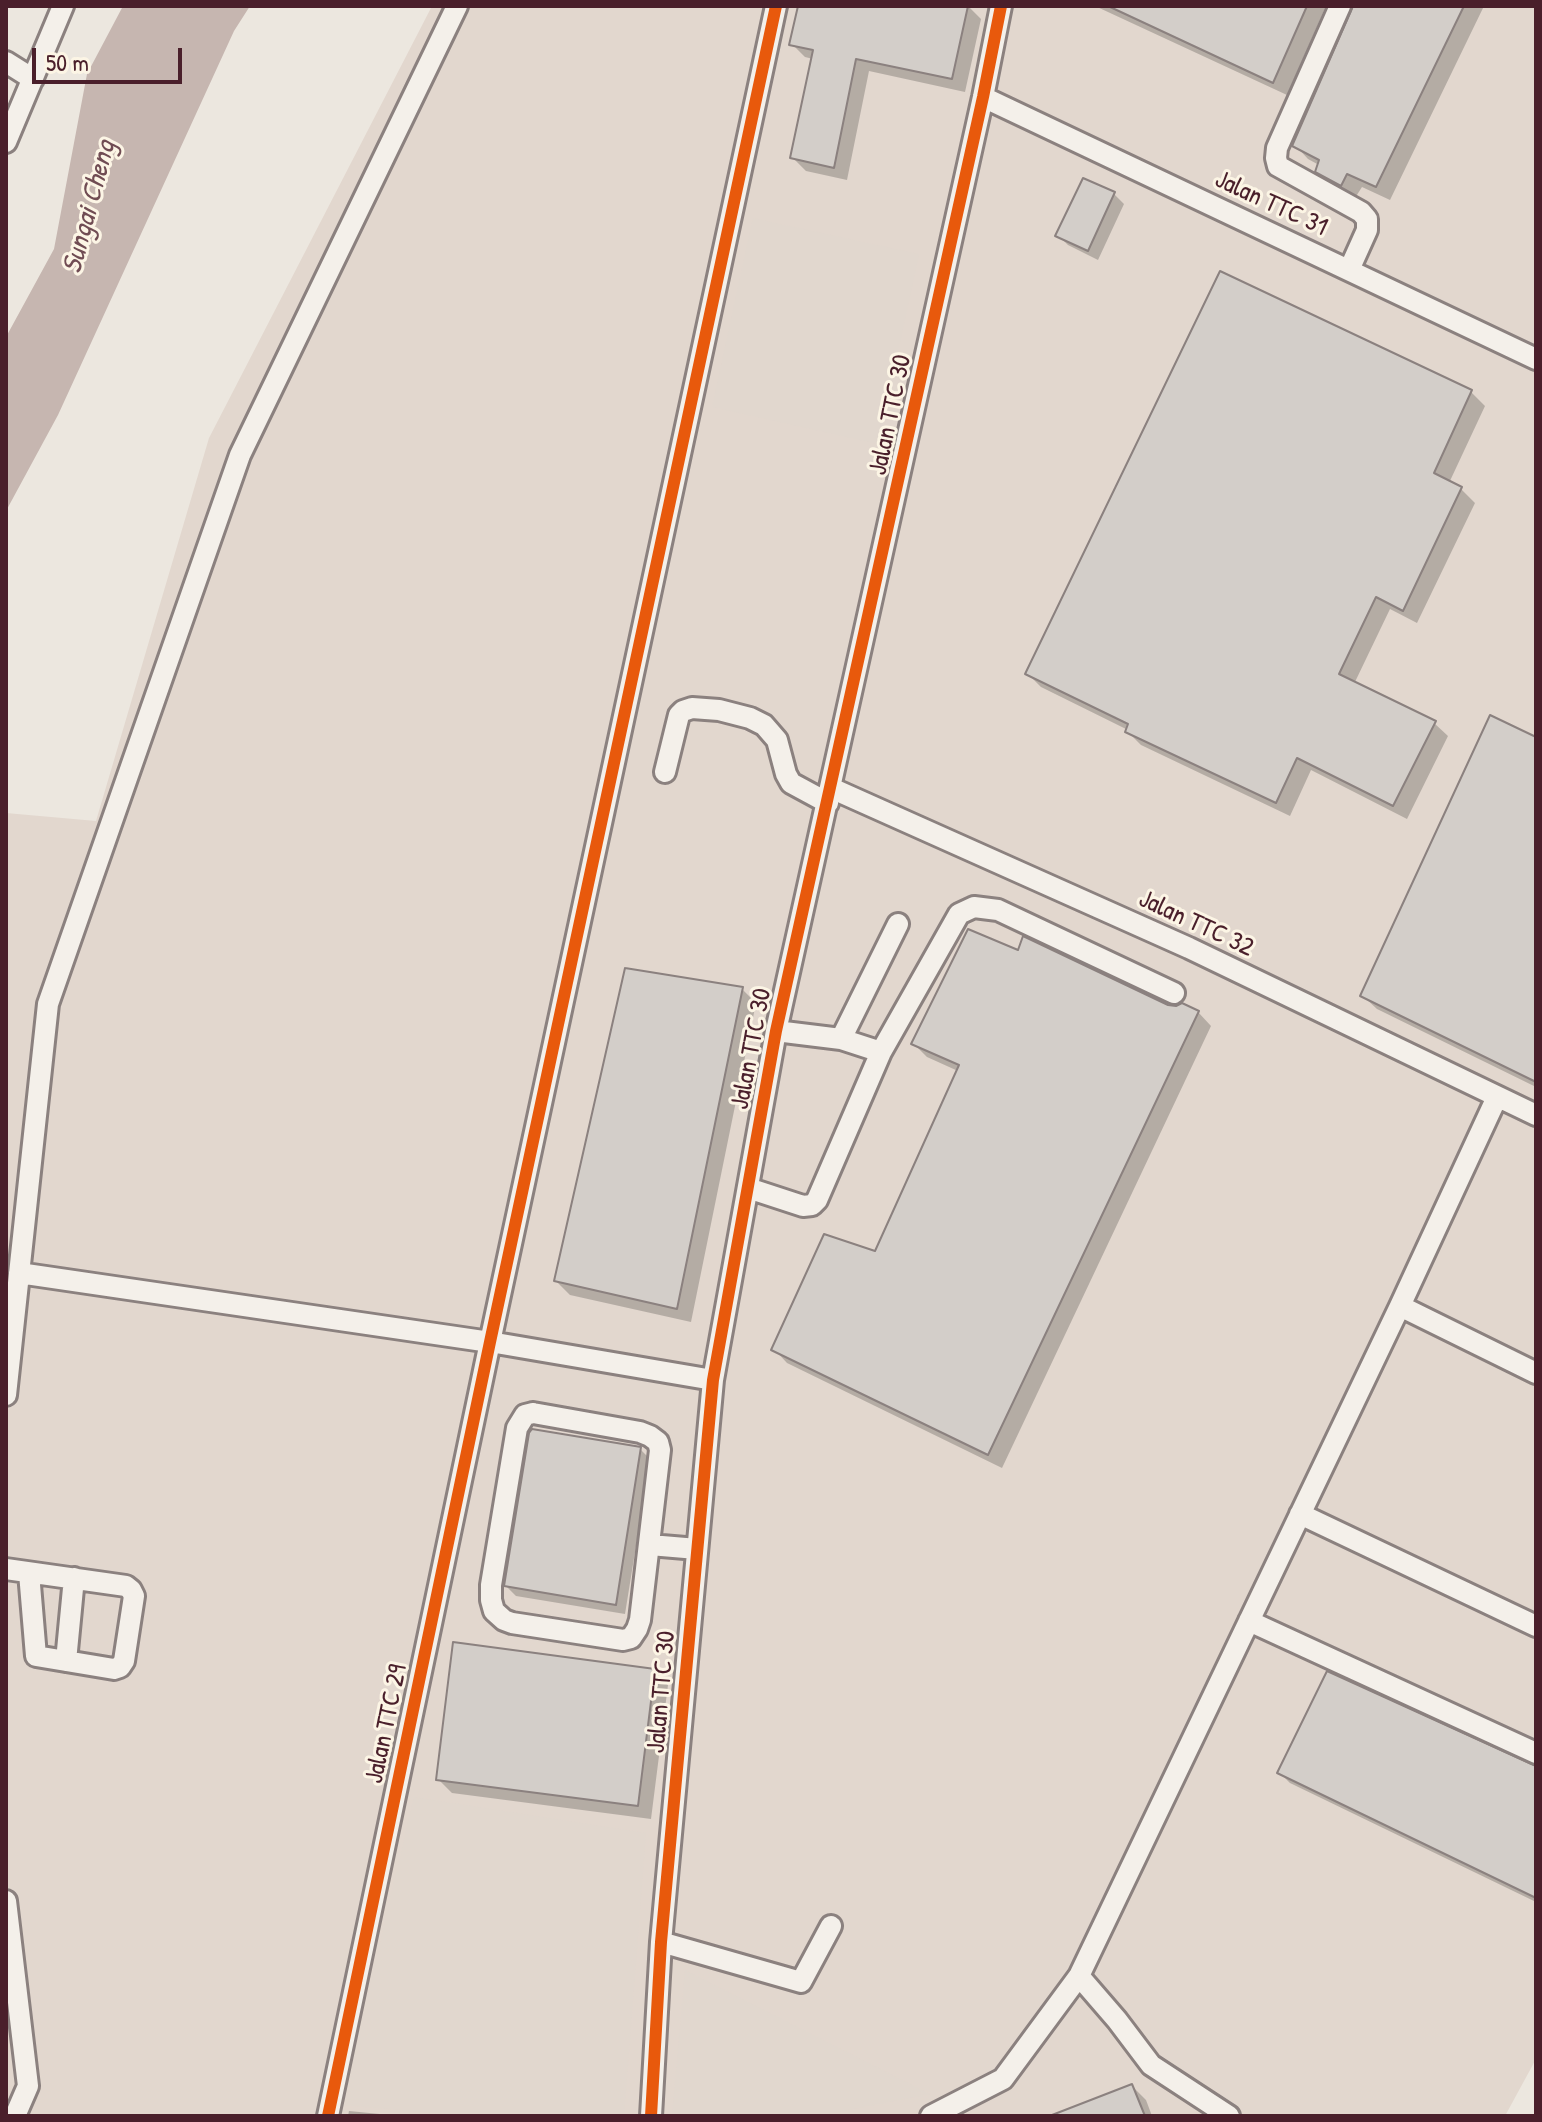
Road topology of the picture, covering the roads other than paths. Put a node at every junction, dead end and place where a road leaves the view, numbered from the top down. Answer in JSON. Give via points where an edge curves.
{"nodes":[{"id":1,"x":63,"y":6,"type":"edge"},
{"id":2,"x":457,"y":6,"type":"edge"},
{"id":3,"x":776,"y":6,"type":"edge"},
{"id":4,"x":1001,"y":6,"type":"edge"},
{"id":5,"x":1340,"y":6,"type":"edge"},
{"id":6,"x":6,"y":62,"type":"edge"},
{"id":7,"x":33,"y":79,"type":"junction"},
{"id":8,"x":983,"y":97,"type":"junction"},
{"id":9,"x":6,"y":142,"type":"edge"},
{"id":10,"x":1349,"y":270,"type":"junction"},
{"id":11,"x":1536,"y":359,"type":"edge"},
{"id":12,"x":665,"y":772,"type":"dead end"},
{"id":13,"x":829,"y":796,"type":"junction"},
{"id":14,"x":898,"y":924,"type":"dead end"},
{"id":15,"x":1174,"y":993,"type":"dead end"},
{"id":16,"x":776,"y":1031,"type":"junction"},
{"id":17,"x":841,"y":1039,"type":"junction"},
{"id":18,"x":881,"y":1052,"type":"junction"},
{"id":19,"x":1497,"y":1097,"type":"junction"},
{"id":20,"x":1536,"y":1115,"type":"edge"},
{"id":21,"x":748,"y":1188,"type":"junction"},
{"id":22,"x":19,"y":1273,"type":"junction"},
{"id":23,"x":1400,"y":1306,"type":"junction"},
{"id":24,"x":490,"y":1342,"type":"junction"},
{"id":25,"x":1536,"y":1373,"type":"edge"},
{"id":26,"x":713,"y":1380,"type":"junction"},
{"id":27,"x":6,"y":1395,"type":"edge"},
{"id":28,"x":1300,"y":1514,"type":"junction"},
{"id":29,"x":650,"y":1545,"type":"junction"},
{"id":30,"x":697,"y":1549,"type":"junction"},
{"id":31,"x":6,"y":1569,"type":"edge"},
{"id":32,"x":29,"y":1573,"type":"junction"},
{"id":33,"x":74,"y":1578,"type":"junction"},
{"id":34,"x":1249,"y":1621,"type":"junction"},
{"id":35,"x":1536,"y":1626,"type":"edge"},
{"id":36,"x":66,"y":1661,"type":"junction"},
{"id":37,"x":1536,"y":1753,"type":"edge"},
{"id":38,"x":6,"y":1901,"type":"edge"},
{"id":39,"x":831,"y":1926,"type":"dead end"},
{"id":40,"x":661,"y":1942,"type":"junction"},
{"id":41,"x":1079,"y":1976,"type":"junction"},
{"id":42,"x":15,"y":2116,"type":"edge"},
{"id":43,"x":328,"y":2116,"type":"edge"},
{"id":44,"x":651,"y":2116,"type":"edge"},
{"id":45,"x":931,"y":2116,"type":"edge"},
{"id":46,"x":1229,"y":2116,"type":"edge"}],
"edges":[{"from":1,"to":7,"type":"street"},
{"from":2,"to":22,"type":"street","via":[[240,455],[48,1004]]},
{"from":3,"to":24,"type":"street","name":"Jalan TTC 29"},
{"from":4,"to":8,"type":"street","name":"Jalan TTC 30"},
{"from":5,"to":10,"type":"street","via":[[1276,158],[1278,166],[1367,219]]},
{"from":6,"to":7,"type":"street"},
{"from":7,"to":9,"type":"street"},
{"from":8,"to":10,"type":"street","name":"Jalan TTC 31"},
{"from":8,"to":13,"type":"street","name":"Jalan TTC 30"},
{"from":10,"to":11,"type":"street","name":"Jalan TTC 31"},
{"from":12,"to":13,"type":"street","name":"Jalan TTC 32","via":[[679,715],[692,708],[719,710],[764,725],[777,740],[791,783]]},
{"from":13,"to":16,"type":"street","name":"Jalan TTC 30"},
{"from":13,"to":19,"type":"street","name":"Jalan TTC 32","via":[[1189,948]]},
{"from":14,"to":17,"type":"street"},
{"from":15,"to":18,"type":"street","via":[[998,910],[974,907],[959,914]]},
{"from":16,"to":17,"type":"street"},
{"from":16,"to":21,"type":"street","name":"Jalan TTC 30"},
{"from":17,"to":18,"type":"street"},
{"from":18,"to":21,"type":"street","via":[[817,1200],[803,1206]]},
{"from":19,"to":20,"type":"street","name":"Jalan TTC 32"},
{"from":19,"to":23,"type":"street"},
{"from":21,"to":26,"type":"street","name":"Jalan TTC 30"},
{"from":22,"to":24,"type":"street"},
{"from":22,"to":27,"type":"street"},
{"from":23,"to":25,"type":"street"},
{"from":23,"to":28,"type":"street"},
{"from":24,"to":26,"type":"street"},
{"from":24,"to":43,"type":"street","name":"Jalan TTC 29"},
{"from":26,"to":30,"type":"street","name":"Jalan TTC 30"},
{"from":28,"to":34,"type":"street"},
{"from":28,"to":35,"type":"street"},
{"from":29,"to":29,"type":"street","via":[[640,1620],[631,1638],[512,1623],[494,1611],[491,1585],[517,1428],[525,1415],[640,1432],[658,1442]]},
{"from":29,"to":30,"type":"street"},
{"from":30,"to":40,"type":"street","name":"Jalan TTC 30"},
{"from":31,"to":32,"type":"street"},
{"from":32,"to":33,"type":"street"},
{"from":32,"to":36,"type":"street","via":[[34,1652],[40,1658]]},
{"from":33,"to":36,"type":"street"},
{"from":33,"to":36,"type":"street","via":[[126,1586],[134,1596],[120,1667]]},
{"from":34,"to":37,"type":"street"},
{"from":34,"to":41,"type":"street"},
{"from":38,"to":42,"type":"street","via":[[28,2086]]},
{"from":39,"to":40,"type":"street","via":[[801,1982]]},
{"from":40,"to":44,"type":"street","name":"Jalan TTC 30"},
{"from":41,"to":45,"type":"street","via":[[1003,2079]]},
{"from":41,"to":46,"type":"street","via":[[1151,2065]]}]}
